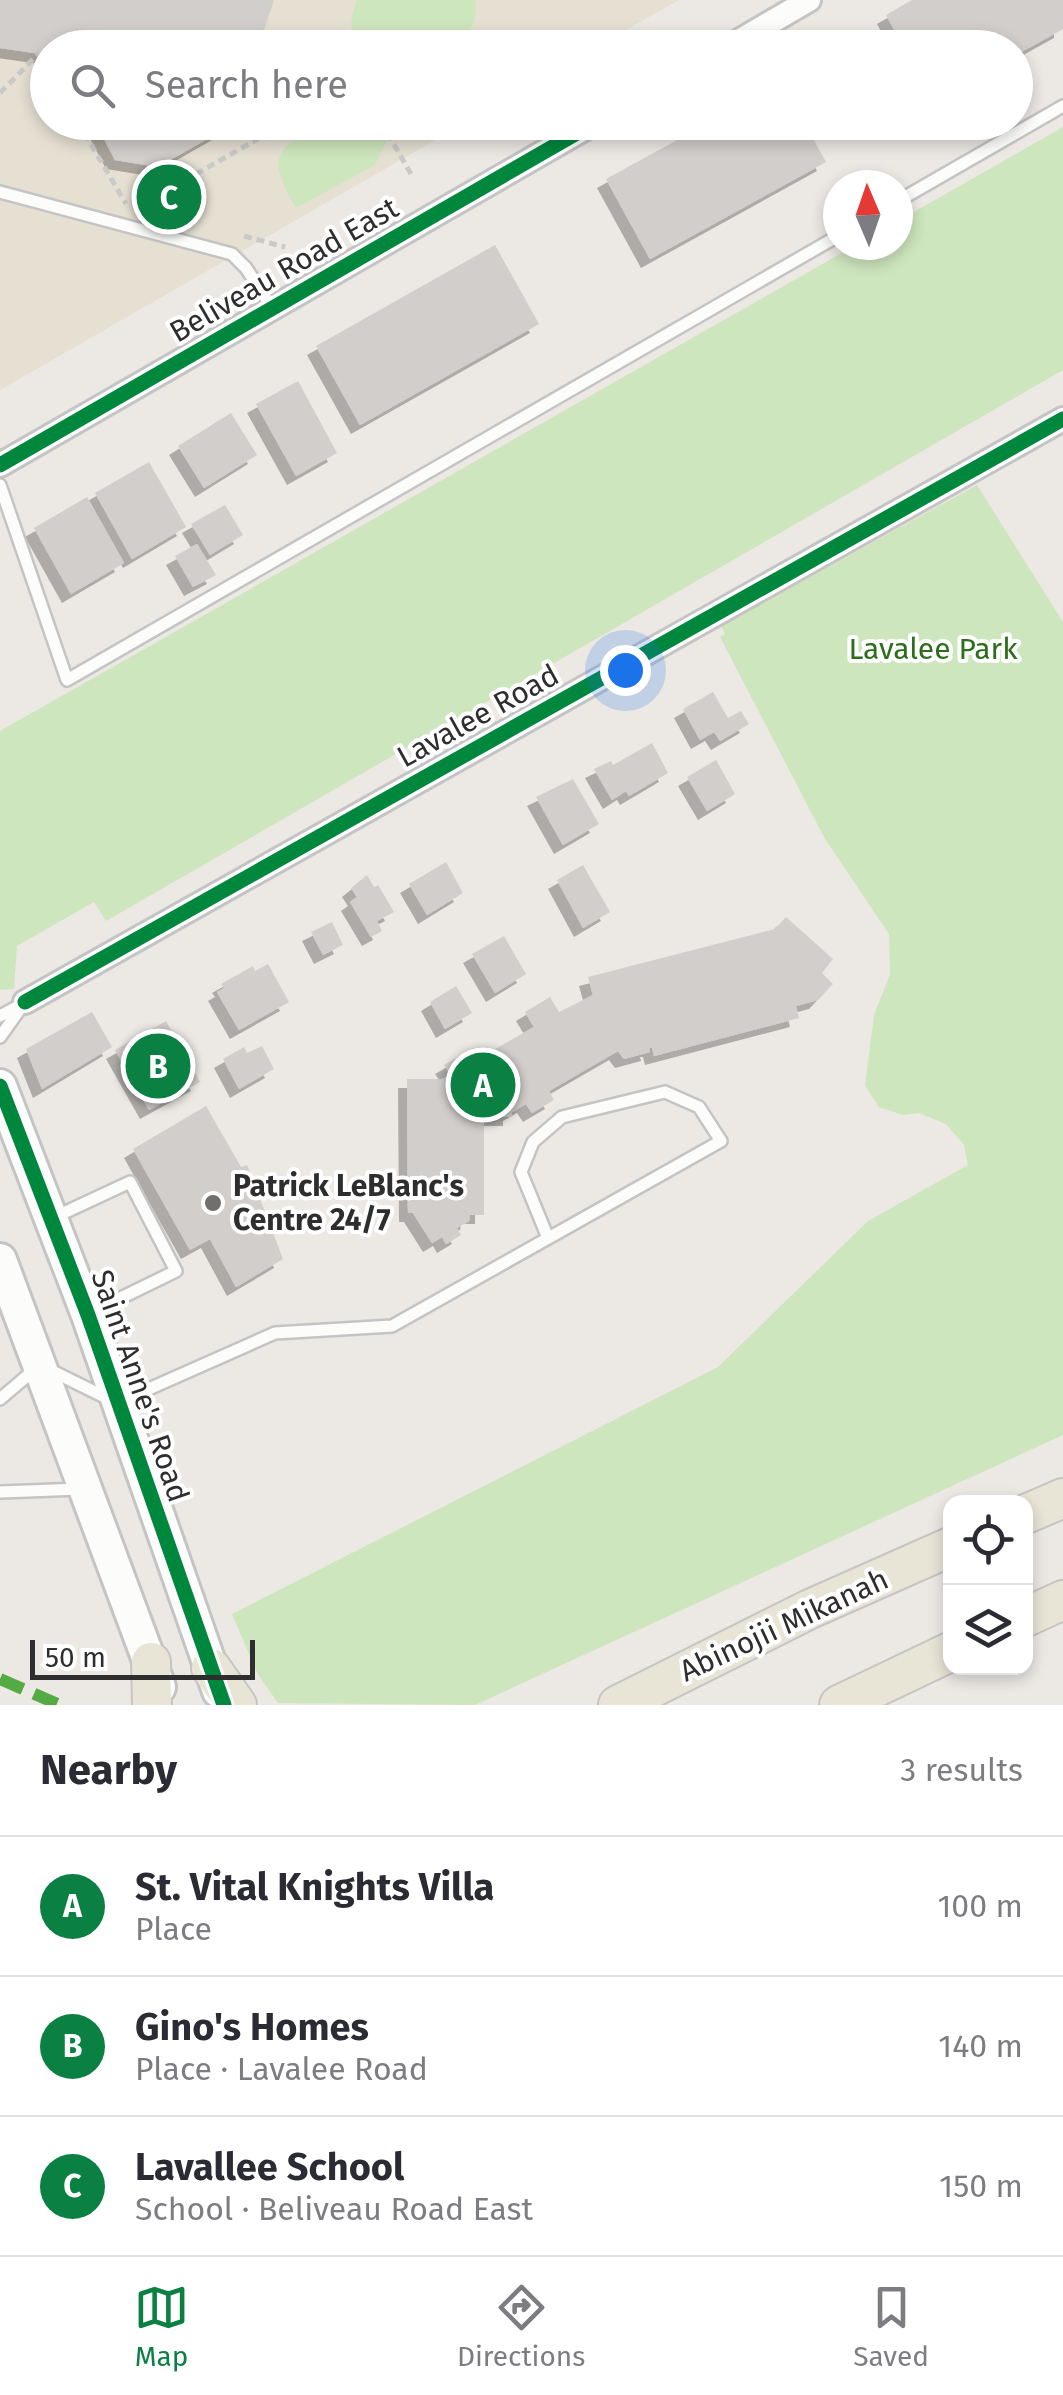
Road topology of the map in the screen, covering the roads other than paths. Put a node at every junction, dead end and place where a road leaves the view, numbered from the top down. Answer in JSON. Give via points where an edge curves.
{"nodes":[{"id":1,"x":809,"y":0,"type":"edge"},
{"id":2,"x":757,"y":30,"type":"edge"},
{"id":3,"x":1063,"y":106,"type":"edge"},
{"id":4,"x":1033,"y":123,"type":"edge"},
{"id":5,"x":565,"y":140,"type":"edge"},
{"id":6,"x":1004,"y":140,"type":"edge"},
{"id":7,"x":0,"y":192,"type":"edge"},
{"id":8,"x":913,"y":192,"type":"edge"},
{"id":9,"x":823,"y":245,"type":"edge"},
{"id":10,"x":273,"y":309,"type":"junction"},
{"id":11,"x":1063,"y":419,"type":"edge"},
{"id":12,"x":0,"y":465,"type":"edge"},
{"id":13,"x":0,"y":485,"type":"edge"},
{"id":14,"x":25,"y":1002,"type":"junction"},
{"id":15,"x":0,"y":1016,"type":"edge"},
{"id":16,"x":0,"y":1037,"type":"edge"},
{"id":17,"x":0,"y":1086,"type":"edge"},
{"id":18,"x":51,"y":1219,"type":"junction"},
{"id":19,"x":548,"y":1238,"type":"junction"},
{"id":20,"x":0,"y":1260,"type":"edge"},
{"id":21,"x":8,"y":1304,"type":"edge"},
{"id":22,"x":88,"y":1314,"type":"junction"},
{"id":23,"x":40,"y":1365,"type":"junction"},
{"id":24,"x":0,"y":1399,"type":"edge"},
{"id":25,"x":117,"y":1403,"type":"junction"},
{"id":26,"x":86,"y":1489,"type":"junction"},
{"id":27,"x":0,"y":1492,"type":"edge"},
{"id":28,"x":1063,"y":1498,"type":"edge"},
{"id":29,"x":1033,"y":1511,"type":"edge"},
{"id":30,"x":943,"y":1551,"type":"edge"},
{"id":31,"x":1063,"y":1600,"type":"edge"},
{"id":32,"x":1033,"y":1614,"type":"edge"},
{"id":33,"x":943,"y":1655,"type":"edge"},
{"id":34,"x":151,"y":1662,"type":"junction"},
{"id":35,"x":211,"y":1668,"type":"junction"},
{"id":36,"x":152,"y":1705,"type":"edge"},
{"id":37,"x":166,"y":1705,"type":"edge"},
{"id":38,"x":224,"y":1705,"type":"edge"},
{"id":39,"x":238,"y":1705,"type":"edge"},
{"id":40,"x":618,"y":1705,"type":"edge"},
{"id":41,"x":838,"y":1705,"type":"edge"}],
"edges":[{"from":1,"to":2,"type":"street"},
{"from":3,"to":4,"type":"lane"},
{"from":5,"to":10,"type":"street","name":"Beliveau Road East"},
{"from":6,"to":8,"type":"lane"},
{"from":7,"to":10,"type":"lane","via":[[232,254]]},
{"from":9,"to":13,"type":"lane","via":[[67,680]]},
{"from":10,"to":12,"type":"street","name":"Beliveau Road East"},
{"from":11,"to":14,"type":"street","name":"Lavalee Road"},
{"from":14,"to":15,"type":"lane","name":"Lavalee Road"},
{"from":14,"to":16,"type":"lane","name":"Lavalee Road"},
{"from":17,"to":18,"type":"main road","name":"Saint Anne's Road"},
{"from":18,"to":22,"type":"main road","name":"Saint Anne's Road"},
{"from":18,"to":22,"type":"lane","via":[[130,1182],[176,1271]]},
{"from":19,"to":19,"type":"lane","via":[[722,1141],[698,1107],[665,1092],[562,1117],[533,1142],[521,1172]]},
{"from":19,"to":25,"type":"lane","via":[[392,1326],[275,1332]]},
{"from":20,"to":21,"type":"main road"},
{"from":21,"to":23,"type":"main road"},
{"from":22,"to":25,"type":"main road","name":"Saint Anne's Road"},
{"from":23,"to":24,"type":"lane"},
{"from":23,"to":25,"type":"lane"},
{"from":23,"to":26,"type":"main road"},
{"from":25,"to":35,"type":"main road","name":"Saint Anne's Road"},
{"from":26,"to":27,"type":"lane"},
{"from":26,"to":34,"type":"main road"},
{"from":28,"to":29,"type":"main road"},
{"from":30,"to":40,"type":"main road","name":"Abinojii Mikanah"},
{"from":31,"to":32,"type":"main road"},
{"from":33,"to":41,"type":"main road"},
{"from":34,"to":36,"type":"main road"},
{"from":34,"to":37,"type":"main road"},
{"from":35,"to":38,"type":"main road","name":"Saint Anne's Road"},
{"from":35,"to":39,"type":"main road"}]}
